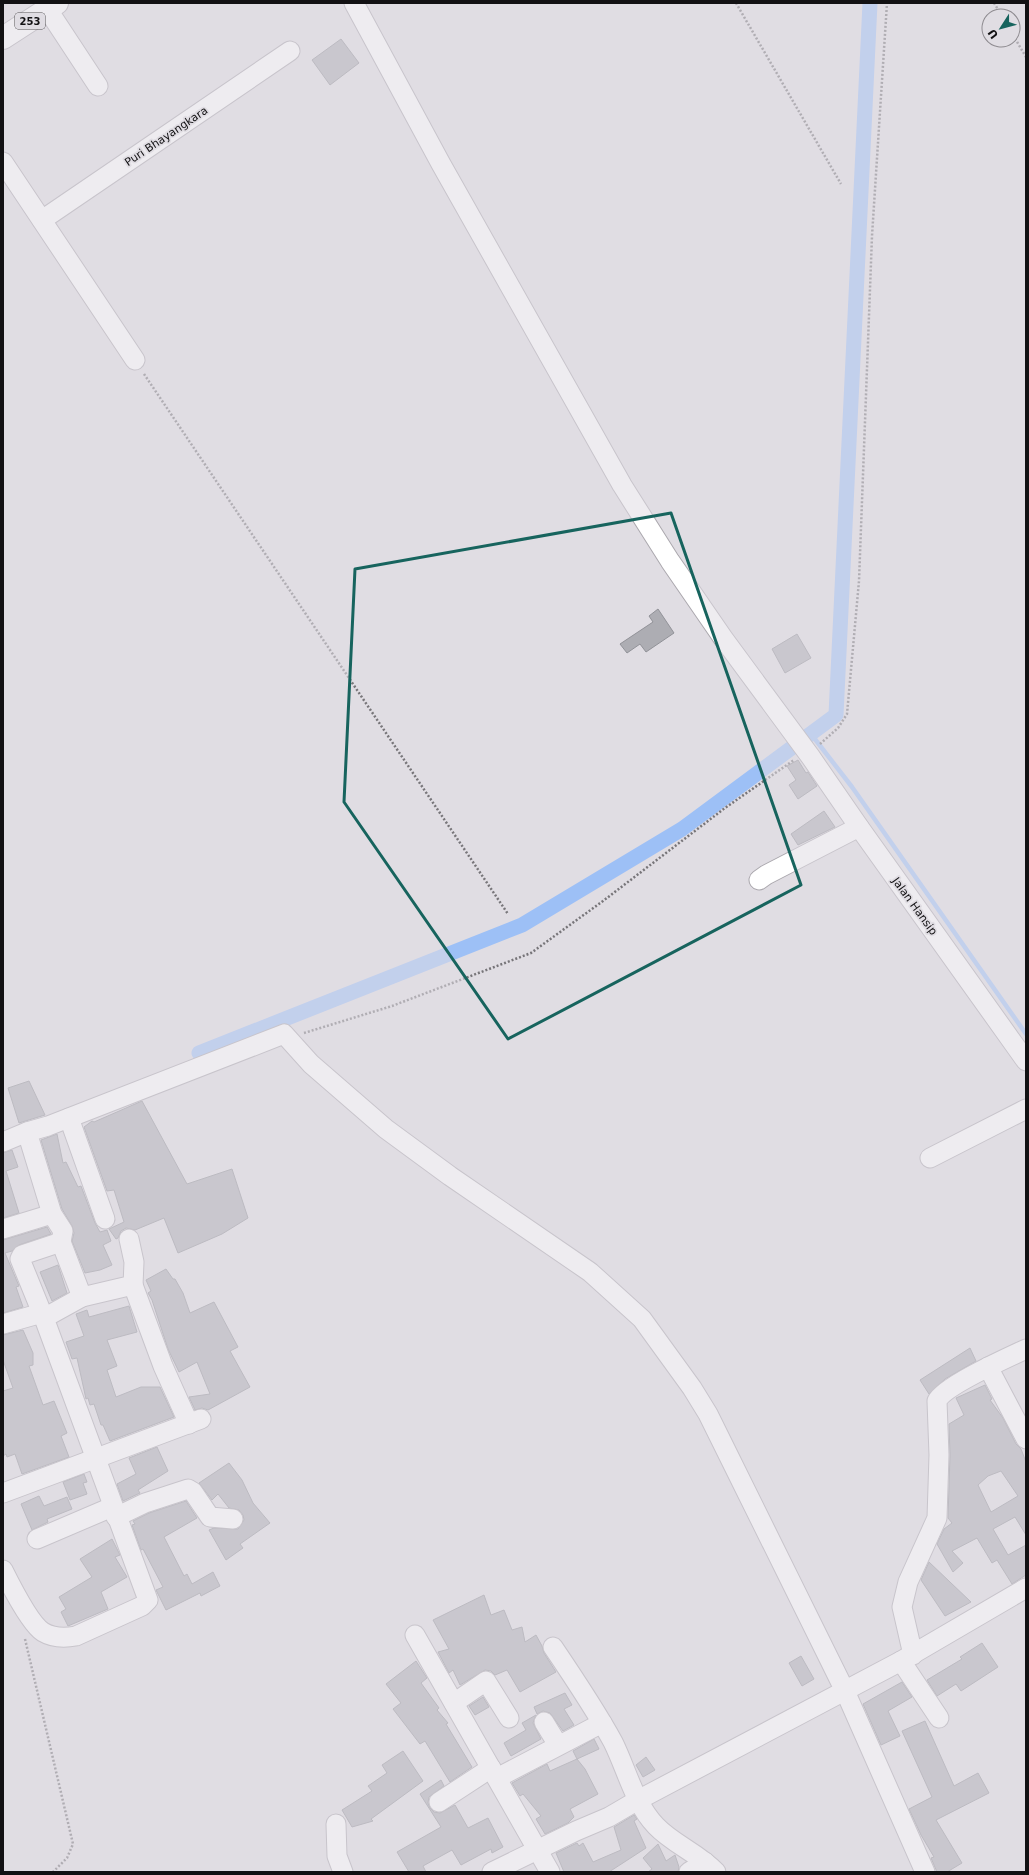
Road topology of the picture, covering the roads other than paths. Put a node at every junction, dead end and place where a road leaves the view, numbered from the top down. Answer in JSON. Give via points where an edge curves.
{"nodes":[{"id":1,"x":354,"y":3,"type":"edge"},
{"id":2,"x":52,"y":7,"type":"edge"},
{"id":3,"x":3,"y":38,"type":"edge"},
{"id":4,"x":290,"y":51,"type":"dead end"},
{"id":5,"x":98,"y":86,"type":"dead end"},
{"id":6,"x":3,"y":162,"type":"edge"},
{"id":7,"x":42,"y":220,"type":"junction"},
{"id":8,"x":135,"y":360,"type":"road end"},
{"id":9,"x":859,"y":827,"type":"junction"},
{"id":10,"x":759,"y":880,"type":"dead end"},
{"id":11,"x":1025,"y":1058,"type":"edge"},
{"id":12,"x":1026,"y":1109,"type":"edge"},
{"id":13,"x":69,"y":1118,"type":"junction"},
{"id":14,"x":27,"y":1132,"type":"junction"},
{"id":15,"x":3,"y":1142,"type":"edge"},
{"id":16,"x":930,"y":1158,"type":"dead end"},
{"id":17,"x":52,"y":1214,"type":"junction"},
{"id":18,"x":104,"y":1219,"type":"dead end"},
{"id":19,"x":3,"y":1229,"type":"edge"},
{"id":20,"x":129,"y":1239,"type":"dead end"},
{"id":21,"x":62,"y":1242,"type":"junction"},
{"id":22,"x":133,"y":1285,"type":"junction"},
{"id":23,"x":82,"y":1297,"type":"junction"},
{"id":24,"x":43,"y":1316,"type":"junction"},
{"id":25,"x":3,"y":1324,"type":"edge"},
{"id":26,"x":1026,"y":1349,"type":"edge"},
{"id":27,"x":988,"y":1367,"type":"junction"},
{"id":28,"x":1026,"y":1439,"type":"edge"},
{"id":29,"x":95,"y":1460,"type":"junction"},
{"id":30,"x":3,"y":1493,"type":"edge"},
{"id":31,"x":114,"y":1512,"type":"junction"},
{"id":32,"x":233,"y":1519,"type":"dead end"},
{"id":33,"x":37,"y":1539,"type":"dead end"},
{"id":34,"x":3,"y":1570,"type":"edge"},
{"id":35,"x":1026,"y":1588,"type":"edge"},
{"id":36,"x":415,"y":1635,"type":"dead end"},
{"id":37,"x":553,"y":1647,"type":"dead end"},
{"id":38,"x":907,"y":1658,"type":"junction"},
{"id":39,"x":845,"y":1691,"type":"junction"},
{"id":40,"x":454,"y":1703,"type":"junction"},
{"id":41,"x":509,"y":1718,"type":"dead end"},
{"id":42,"x":939,"y":1718,"type":"dead end"},
{"id":43,"x":544,"y":1722,"type":"dead end"},
{"id":44,"x":602,"y":1723,"type":"junction"},
{"id":45,"x":558,"y":1745,"type":"junction"},
{"id":46,"x":494,"y":1773,"type":"junction"},
{"id":47,"x":638,"y":1800,"type":"junction"},
{"id":48,"x":439,"y":1802,"type":"dead end"},
{"id":49,"x":336,"y":1824,"type":"dead end"},
{"id":50,"x":538,"y":1851,"type":"junction"},
{"id":51,"x":710,"y":1867,"type":"edge"},
{"id":52,"x":343,"y":1872,"type":"edge"},
{"id":53,"x":492,"y":1872,"type":"edge"},
{"id":54,"x":550,"y":1872,"type":"edge"},
{"id":55,"x":689,"y":1872,"type":"edge"},
{"id":56,"x":925,"y":1872,"type":"edge"}],
"edges":[{"from":1,"to":9,"type":"street","name":"Jalan Hansip","via":[[441,164],[622,485],[670,561]]},
{"from":2,"to":3,"type":"main road","number":"253"},
{"from":2,"to":5,"type":"street"},
{"from":4,"to":7,"type":"street","name":"Puri Bhayangkara"},
{"from":6,"to":7,"type":"street"},
{"from":7,"to":8,"type":"street"},
{"from":9,"to":10,"type":"street"},
{"from":9,"to":11,"type":"street","name":"Jalan Hansip"},
{"from":12,"to":16,"type":"street"},
{"from":13,"to":14,"type":"street"},
{"from":13,"to":18,"type":"street"},
{"from":13,"to":39,"type":"street","via":[[278,1036],[386,1129],[590,1272],[642,1319],[708,1414]]},
{"from":14,"to":15,"type":"street"},
{"from":14,"to":17,"type":"street"},
{"from":17,"to":19,"type":"street"},
{"from":17,"to":21,"type":"street","via":[[63,1231]]},
{"from":20,"to":22,"type":"street","via":[[134,1262]]},
{"from":21,"to":23,"type":"street"},
{"from":21,"to":24,"type":"street","via":[[22,1255],[20,1259]]},
{"from":22,"to":23,"type":"street"},
{"from":22,"to":29,"type":"street","via":[[163,1366],[195,1422]]},
{"from":23,"to":24,"type":"street"},
{"from":24,"to":25,"type":"street"},
{"from":24,"to":29,"type":"street"},
{"from":26,"to":27,"type":"street"},
{"from":27,"to":28,"type":"street"},
{"from":27,"to":38,"type":"street","via":[[943,1394],[937,1403],[937,1518],[908,1582],[902,1607]]},
{"from":29,"to":30,"type":"street"},
{"from":29,"to":31,"type":"street"},
{"from":31,"to":32,"type":"street","via":[[188,1489],[193,1492],[210,1517]]},
{"from":31,"to":33,"type":"street"},
{"from":31,"to":34,"type":"street","via":[[147,1597],[147,1603],[142,1606],[76,1636],[66,1638],[49,1635],[39,1629]]},
{"from":35,"to":38,"type":"street"},
{"from":36,"to":40,"type":"street"},
{"from":37,"to":44,"type":"street"},
{"from":38,"to":39,"type":"street"},
{"from":38,"to":42,"type":"street"},
{"from":39,"to":47,"type":"street"},
{"from":39,"to":56,"type":"street"},
{"from":40,"to":41,"type":"street","via":[[486,1681]]},
{"from":40,"to":46,"type":"street"},
{"from":43,"to":45,"type":"street"},
{"from":44,"to":45,"type":"street"},
{"from":44,"to":47,"type":"street"},
{"from":45,"to":46,"type":"street"},
{"from":46,"to":48,"type":"street"},
{"from":46,"to":50,"type":"street"},
{"from":47,"to":50,"type":"street"},
{"from":47,"to":51,"type":"street","via":[[655,1825]]},
{"from":49,"to":52,"type":"street","via":[[337,1856]]},
{"from":50,"to":53,"type":"street"},
{"from":50,"to":54,"type":"street"},
{"from":51,"to":55,"type":"street"}]}
